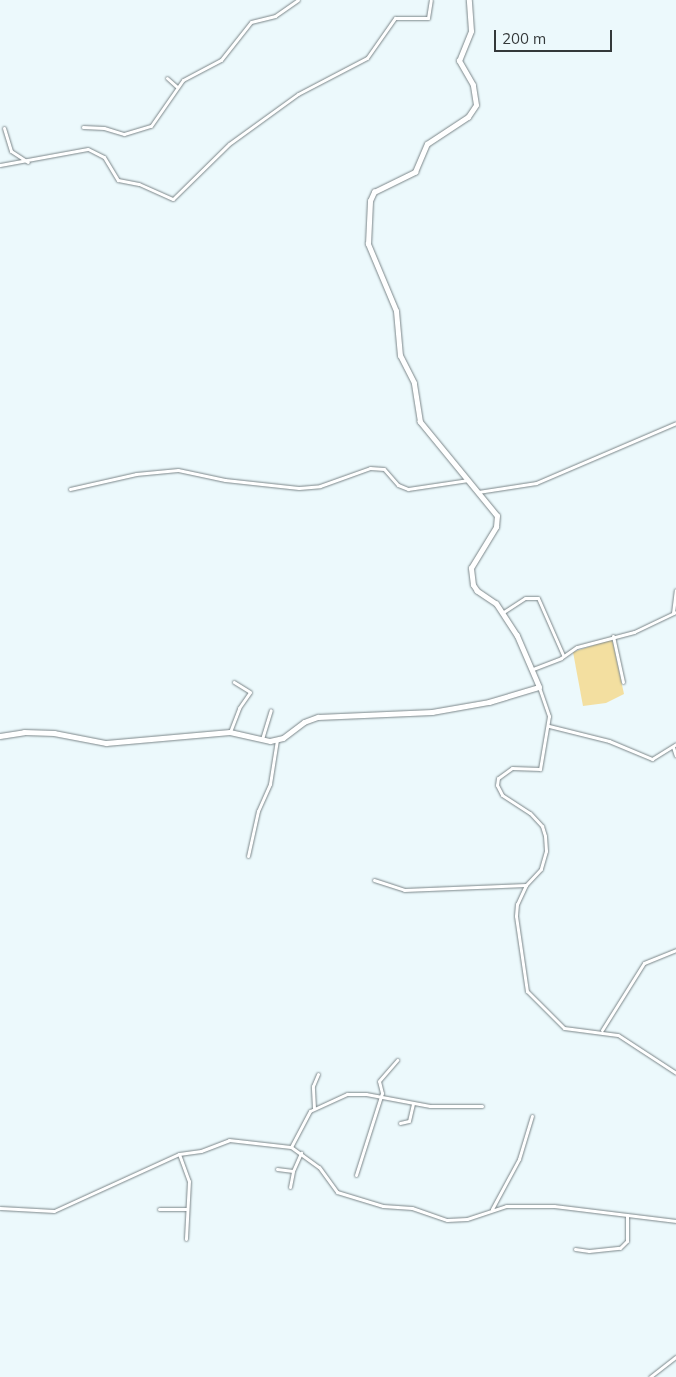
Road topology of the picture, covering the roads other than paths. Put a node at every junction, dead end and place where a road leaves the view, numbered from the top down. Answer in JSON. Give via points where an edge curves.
{"nodes":[{"id":1,"x":298,"y":0,"type":"edge"},
{"id":2,"x":431,"y":0,"type":"edge"},
{"id":3,"x":468,"y":0,"type":"edge"},
{"id":4,"x":167,"y":78,"type":"dead end"},
{"id":5,"x":177,"y":87,"type":"junction"},
{"id":6,"x":83,"y":126,"type":"dead end"},
{"id":7,"x":4,"y":128,"type":"dead end"},
{"id":8,"x":29,"y":162,"type":"junction"},
{"id":9,"x":0,"y":165,"type":"edge"},
{"id":10,"x":676,"y":422,"type":"edge"},
{"id":11,"x":469,"y":480,"type":"junction"},
{"id":12,"x":70,"y":489,"type":"dead end"},
{"id":13,"x":478,"y":492,"type":"junction"},
{"id":14,"x":676,"y":590,"type":"edge"},
{"id":15,"x":502,"y":613,"type":"junction"},
{"id":16,"x":674,"y":613,"type":"edge"},
{"id":17,"x":613,"y":636,"type":"junction"},
{"id":18,"x":563,"y":655,"type":"junction"},
{"id":19,"x":533,"y":669,"type":"junction"},
{"id":20,"x":234,"y":682,"type":"dead end"},
{"id":21,"x":623,"y":682,"type":"dead end"},
{"id":22,"x":539,"y":686,"type":"junction"},
{"id":23,"x":271,"y":710,"type":"dead end"},
{"id":24,"x":549,"y":726,"type":"junction"},
{"id":25,"x":230,"y":732,"type":"junction"},
{"id":26,"x":0,"y":736,"type":"edge"},
{"id":27,"x":262,"y":740,"type":"junction"},
{"id":28,"x":277,"y":740,"type":"junction"},
{"id":29,"x":674,"y":746,"type":"edge"},
{"id":30,"x":676,"y":756,"type":"edge"},
{"id":31,"x":248,"y":856,"type":"dead end"},
{"id":32,"x":374,"y":880,"type":"dead end"},
{"id":33,"x":526,"y":885,"type":"junction"},
{"id":34,"x":676,"y":950,"type":"edge"},
{"id":35,"x":602,"y":1030,"type":"junction"},
{"id":36,"x":397,"y":1060,"type":"dead end"},
{"id":37,"x":676,"y":1072,"type":"edge"},
{"id":38,"x":318,"y":1074,"type":"dead end"},
{"id":39,"x":380,"y":1098,"type":"junction"},
{"id":40,"x":413,"y":1104,"type":"junction"},
{"id":41,"x":482,"y":1106,"type":"dead end"},
{"id":42,"x":314,"y":1108,"type":"junction"},
{"id":43,"x":532,"y":1116,"type":"dead end"},
{"id":44,"x":400,"y":1123,"type":"dead end"},
{"id":45,"x":291,"y":1147,"type":"junction"},
{"id":46,"x":301,"y":1153,"type":"junction"},
{"id":47,"x":179,"y":1154,"type":"junction"},
{"id":48,"x":277,"y":1169,"type":"dead end"},
{"id":49,"x":293,"y":1171,"type":"junction"},
{"id":50,"x":356,"y":1175,"type":"dead end"},
{"id":51,"x":290,"y":1187,"type":"dead end"},
{"id":52,"x":0,"y":1208,"type":"edge"},
{"id":53,"x":159,"y":1209,"type":"dead end"},
{"id":54,"x":187,"y":1209,"type":"junction"},
{"id":55,"x":492,"y":1210,"type":"junction"},
{"id":56,"x":628,"y":1215,"type":"junction"},
{"id":57,"x":676,"y":1221,"type":"edge"},
{"id":58,"x":186,"y":1239,"type":"dead end"},
{"id":59,"x":575,"y":1249,"type":"dead end"},
{"id":60,"x":676,"y":1357,"type":"edge"},
{"id":61,"x":650,"y":1377,"type":"edge"}],
"edges":[{"from":1,"to":5,"type":"street","via":[[275,16],[250,22],[221,60],[183,80]]},
{"from":2,"to":8,"type":"street","via":[[428,18],[395,18],[367,58],[298,94],[229,144],[173,199],[139,184],[118,180],[104,157],[94,151],[70,150]]},
{"from":3,"to":11,"type":"street","via":[[471,31],[459,61],[473,85],[476,105],[468,117],[427,144],[415,172],[374,192],[370,200],[368,244],[396,311],[400,356],[414,383],[420,422]]},
{"from":4,"to":5,"type":"street"},
{"from":5,"to":6,"type":"street","via":[[160,116],[146,129],[124,134]]},
{"from":7,"to":8,"type":"street","via":[[11,151]]},
{"from":8,"to":9,"type":"street"},
{"from":10,"to":13,"type":"street","via":[[541,480]]},
{"from":11,"to":12,"type":"street","via":[[408,489],[398,485],[384,469],[370,468],[320,486],[299,488],[225,480],[178,470],[136,474]]},
{"from":11,"to":13,"type":"street"},
{"from":13,"to":15,"type":"street","via":[[496,512],[498,519],[473,563],[471,578],[477,591],[496,604]]},
{"from":14,"to":16,"type":"street"},
{"from":15,"to":18,"type":"street","via":[[524,598],[538,598]]},
{"from":15,"to":19,"type":"street"},
{"from":16,"to":17,"type":"street","via":[[636,631]]},
{"from":17,"to":18,"type":"street","via":[[576,647]]},
{"from":17,"to":21,"type":"street"},
{"from":18,"to":19,"type":"street"},
{"from":19,"to":22,"type":"street"},
{"from":20,"to":25,"type":"street","via":[[250,692],[239,708]]},
{"from":22,"to":24,"type":"street","via":[[545,698]]},
{"from":22,"to":28,"type":"street","via":[[489,702],[432,712],[318,717]]},
{"from":23,"to":27,"type":"street"},
{"from":24,"to":29,"type":"street","via":[[609,741],[652,759]]},
{"from":24,"to":33,"type":"street","via":[[540,768],[512,768],[498,778],[497,785],[502,795],[542,826],[545,859],[541,869]]},
{"from":25,"to":26,"type":"street","via":[[106,743],[54,733],[24,732]]},
{"from":25,"to":27,"type":"street"},
{"from":27,"to":28,"type":"street"},
{"from":28,"to":31,"type":"street","via":[[270,784],[258,811]]},
{"from":29,"to":30,"type":"street"},
{"from":32,"to":33,"type":"street","via":[[404,890]]},
{"from":33,"to":35,"type":"street","via":[[517,904],[516,916],[529,997],[564,1028]]},
{"from":34,"to":35,"type":"street","via":[[644,963]]},
{"from":35,"to":37,"type":"street","via":[[627,1040]]},
{"from":36,"to":39,"type":"street","via":[[379,1081]]},
{"from":38,"to":42,"type":"street","via":[[313,1089]]},
{"from":39,"to":40,"type":"street"},
{"from":39,"to":42,"type":"street","via":[[347,1094]]},
{"from":39,"to":50,"type":"street"},
{"from":40,"to":41,"type":"street"},
{"from":40,"to":44,"type":"street","via":[[410,1120]]},
{"from":42,"to":45,"type":"street"},
{"from":43,"to":55,"type":"street","via":[[519,1159]]},
{"from":45,"to":46,"type":"street"},
{"from":45,"to":47,"type":"street","via":[[229,1140],[200,1151]]},
{"from":46,"to":49,"type":"street"},
{"from":46,"to":55,"type":"street","via":[[319,1168],[337,1192],[350,1197],[383,1206],[412,1208],[447,1220],[467,1219]]},
{"from":47,"to":52,"type":"street","via":[[54,1211]]},
{"from":47,"to":54,"type":"street","via":[[189,1179]]},
{"from":48,"to":49,"type":"street"},
{"from":49,"to":51,"type":"street"},
{"from":53,"to":54,"type":"street"},
{"from":54,"to":58,"type":"street"},
{"from":55,"to":56,"type":"street","via":[[506,1206],[554,1206]]},
{"from":56,"to":57,"type":"street"},
{"from":56,"to":59,"type":"street","via":[[627,1241],[620,1248]]},
{"from":60,"to":61,"type":"street"}]}
